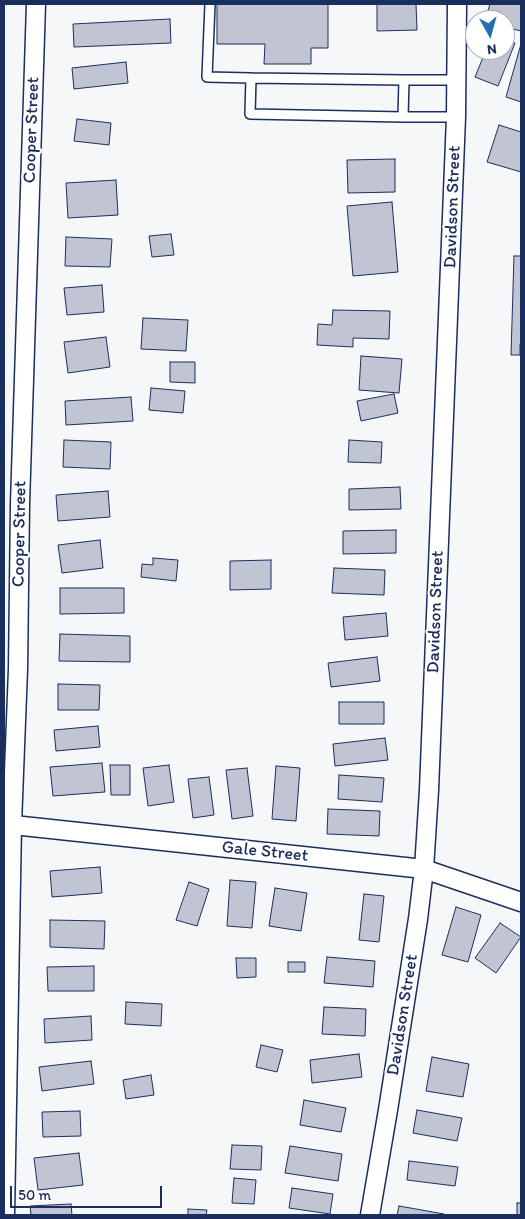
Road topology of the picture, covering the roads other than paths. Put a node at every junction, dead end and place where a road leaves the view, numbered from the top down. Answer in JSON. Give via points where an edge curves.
{"nodes":[{"id":1,"x":36,"y":4,"type":"edge"},
{"id":2,"x":210,"y":4,"type":"edge"},
{"id":3,"x":457,"y":4,"type":"edge"},
{"id":4,"x":251,"y":78,"type":"junction"},
{"id":5,"x":404,"y":80,"type":"junction"},
{"id":6,"x":456,"y":80,"type":"junction"},
{"id":7,"x":403,"y":117,"type":"junction"},
{"id":8,"x":456,"y":117,"type":"junction"},
{"id":9,"x":8,"y":824,"type":"edge"},
{"id":10,"x":424,"y":869,"type":"junction"},
{"id":11,"x":521,"y":902,"type":"edge"},
{"id":12,"x":4,"y":1215,"type":"edge"},
{"id":13,"x":370,"y":1215,"type":"edge"}],
"edges":[{"from":1,"to":9,"type":"street","name":"Cooper Street","via":[[20,494],[18,669]]},
{"from":2,"to":4,"type":"lane","via":[[207,77]]},
{"from":3,"to":6,"type":"street","name":"Davidson Street"},
{"from":4,"to":5,"type":"lane"},
{"from":4,"to":7,"type":"lane","via":[[250,114]]},
{"from":5,"to":6,"type":"lane"},
{"from":5,"to":7,"type":"lane"},
{"from":6,"to":8,"type":"street","name":"Davidson Street"},
{"from":7,"to":8,"type":"lane"},
{"from":8,"to":10,"type":"street","name":"Davidson Street"},
{"from":9,"to":10,"type":"street","name":"Gale Street"},
{"from":9,"to":12,"type":"street","name":"Cooper Street"},
{"from":10,"to":11,"type":"street","name":"Gale Street"},
{"from":10,"to":13,"type":"street","name":"Davidson Street"}]}
